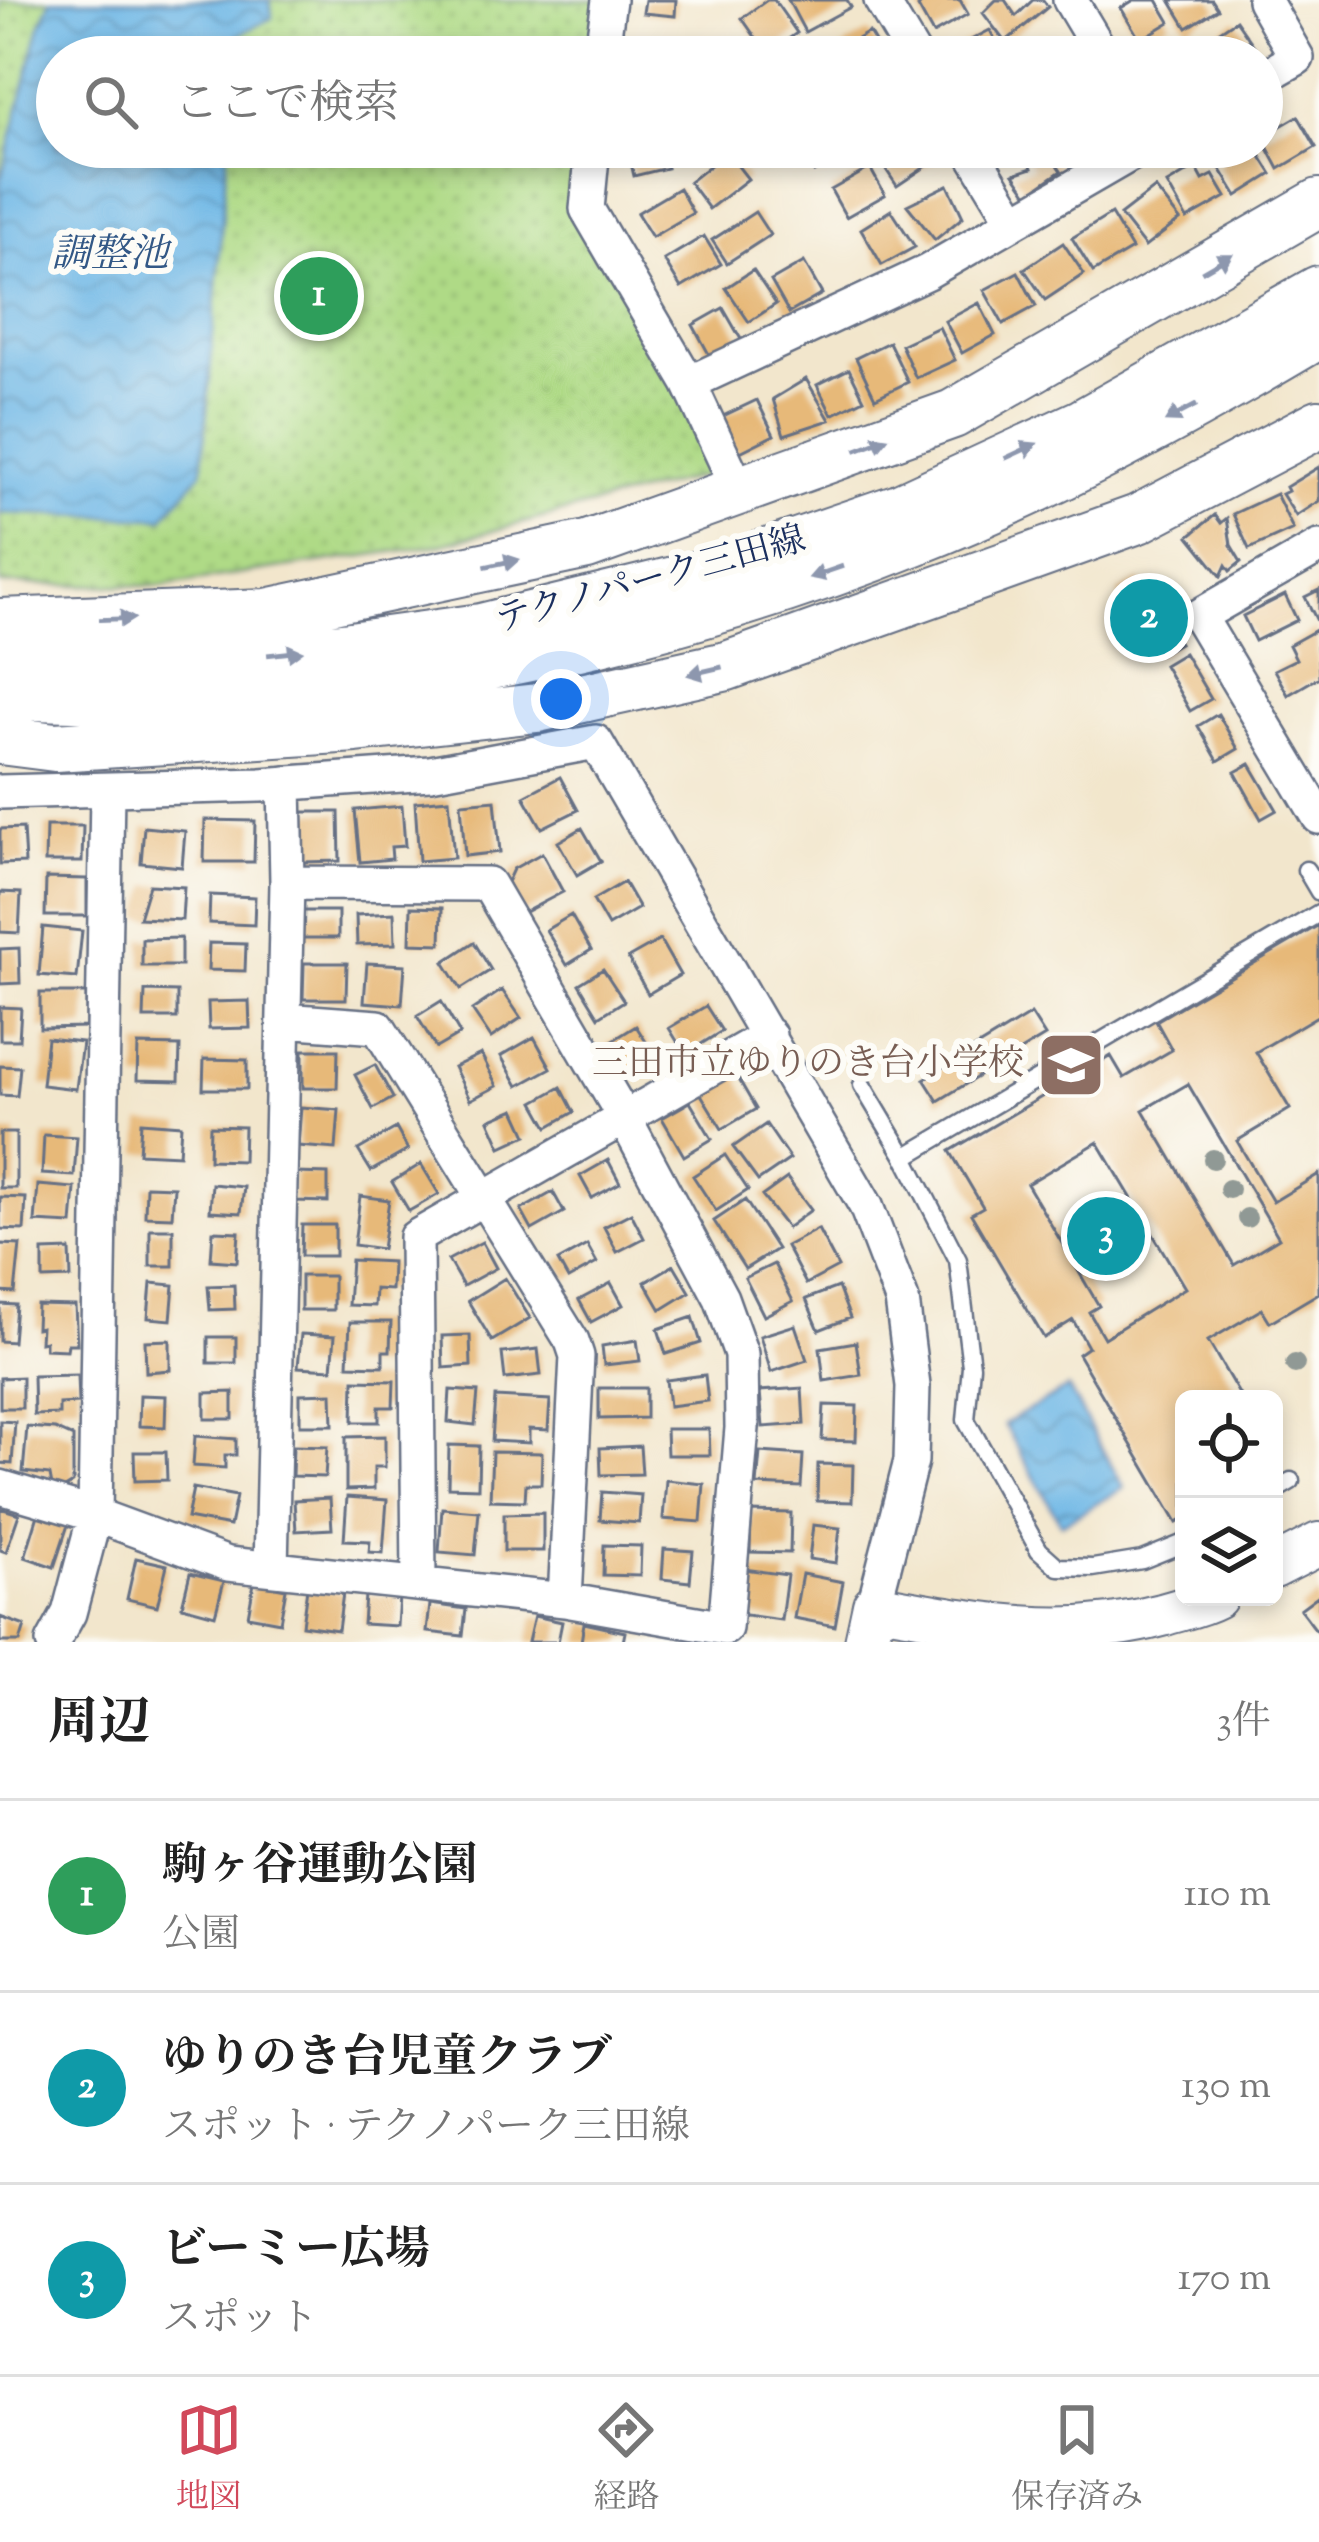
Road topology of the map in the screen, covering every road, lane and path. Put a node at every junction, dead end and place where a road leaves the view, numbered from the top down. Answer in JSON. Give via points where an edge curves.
{"nodes":[{"id":1,"x":609,"y":0,"type":"edge"},
{"id":2,"x":880,"y":0,"type":"edge"},
{"id":3,"x":1070,"y":0,"type":"edge"},
{"id":4,"x":1264,"y":0,"type":"edge"},
{"id":5,"x":605,"y":36,"type":"edge"},
{"id":6,"x":902,"y":36,"type":"edge"},
{"id":7,"x":1091,"y":36,"type":"edge"},
{"id":8,"x":1283,"y":66,"type":"edge"},
{"id":9,"x":591,"y":168,"type":"edge"},
{"id":10,"x":982,"y":168,"type":"edge"},
{"id":11,"x":1106,"y":168,"type":"edge"},
{"id":12,"x":1319,"y":203,"type":"edge"},
{"id":13,"x":1014,"y":221,"type":"junction"},
{"id":14,"x":1319,"y":290,"type":"edge"},
{"id":15,"x":1319,"y":334,"type":"edge"},
{"id":16,"x":689,"y":383,"type":"junction"},
{"id":17,"x":1319,"y":424,"type":"edge"},
{"id":18,"x":729,"y":469,"type":"dead end"},
{"id":19,"x":1319,"y":547,"type":"edge"},
{"id":20,"x":0,"y":623,"type":"edge"},
{"id":21,"x":0,"y":656,"type":"edge"},
{"id":22,"x":0,"y":695,"type":"edge"},
{"id":23,"x":0,"y":740,"type":"edge"},
{"id":24,"x":285,"y":783,"type":"junction"},
{"id":25,"x":107,"y":791,"type":"junction"},
{"id":26,"x":0,"y":792,"type":"edge"},
{"id":27,"x":1319,"y":817,"type":"edge"},
{"id":28,"x":1306,"y":870,"type":"dead end"},
{"id":29,"x":287,"y":883,"type":"junction"},
{"id":30,"x":1319,"y":892,"type":"edge"},
{"id":31,"x":1319,"y":913,"type":"edge"},
{"id":32,"x":284,"y":1020,"type":"junction"},
{"id":33,"x":769,"y":1035,"type":"junction"},
{"id":34,"x":862,"y":1085,"type":"dead end"},
{"id":35,"x":624,"y":1118,"type":"junction"},
{"id":36,"x":905,"y":1157,"type":"junction"},
{"id":37,"x":483,"y":1198,"type":"junction"},
{"id":38,"x":0,"y":1487,"type":"edge"},
{"id":39,"x":95,"y":1515,"type":"junction"},
{"id":40,"x":1319,"y":1544,"type":"edge"},
{"id":41,"x":1175,"y":1547,"type":"edge"},
{"id":42,"x":1283,"y":1562,"type":"edge"},
{"id":43,"x":272,"y":1568,"type":"junction"},
{"id":44,"x":418,"y":1584,"type":"junction"},
{"id":45,"x":565,"y":1600,"type":"junction"},
{"id":46,"x":1188,"y":1606,"type":"edge"},
{"id":47,"x":870,"y":1624,"type":"edge"},
{"id":48,"x":53,"y":1642,"type":"edge"}],
"edges":[{"from":1,"to":5,"type":"street"},
{"from":2,"to":6,"type":"street"},
{"from":3,"to":7,"type":"street"},
{"from":4,"to":8,"type":"street","via":[[1297,58]]},
{"from":9,"to":16,"type":"street","via":[[587,209]]},
{"from":10,"to":13,"type":"street"},
{"from":11,"to":13,"type":"street"},
{"from":20,"to":12,"type":"main road","one_way":true,"via":[[267,613],[587,544],[953,413]]},
{"from":13,"to":16,"type":"street","via":[[927,272]]},
{"from":21,"to":14,"type":"main road","name":"テクノパーク三田線","one_way":true,"via":[[209,660],[343,646],[481,628],[715,572],[898,508],[1083,423]]},
{"from":15,"to":22,"type":"main road","name":"テクノパーク三田線","one_way":true,"via":[[1096,458],[915,541],[724,608],[344,689],[209,700]]},
{"from":16,"to":18,"type":"street"},
{"from":17,"to":23,"type":"main road","one_way":true,"via":[[1138,519],[727,666],[537,708],[356,728],[55,746]]},
{"from":19,"to":27,"type":"street","via":[[1199,616]]},
{"from":24,"to":25,"type":"street"},
{"from":24,"to":29,"type":"street"},
{"from":24,"to":33,"type":"street","via":[[430,773],[596,742]]},
{"from":25,"to":26,"type":"street"},
{"from":25,"to":39,"type":"street"},
{"from":28,"to":30,"type":"lane"},
{"from":29,"to":32,"type":"street"},
{"from":29,"to":35,"type":"street","via":[[488,884]]},
{"from":31,"to":36,"type":"lane"},
{"from":32,"to":37,"type":"street","via":[[378,1027]]},
{"from":32,"to":43,"type":"street"},
{"from":33,"to":35,"type":"street"},
{"from":33,"to":47,"type":"street","via":[[866,1206],[902,1300],[913,1386],[911,1461]]},
{"from":34,"to":36,"type":"lane"},
{"from":35,"to":37,"type":"street"},
{"from":35,"to":45,"type":"street","via":[[721,1298],[741,1354],[725,1628]]},
{"from":36,"to":41,"type":"lane","via":[[958,1260],[971,1366],[966,1420],[1039,1550],[1058,1567],[1093,1568]]},
{"from":37,"to":44,"type":"street","via":[[416,1237]]},
{"from":37,"to":45,"type":"street","via":[[578,1356]]},
{"from":38,"to":39,"type":"street"},
{"from":39,"to":43,"type":"street","via":[[228,1564]]},
{"from":39,"to":48,"type":"street","via":[[69,1613]]},
{"from":40,"to":42,"type":"street"},
{"from":43,"to":44,"type":"street"},
{"from":44,"to":45,"type":"street"},
{"from":46,"to":47,"type":"street","via":[[1075,1631]]}]}
